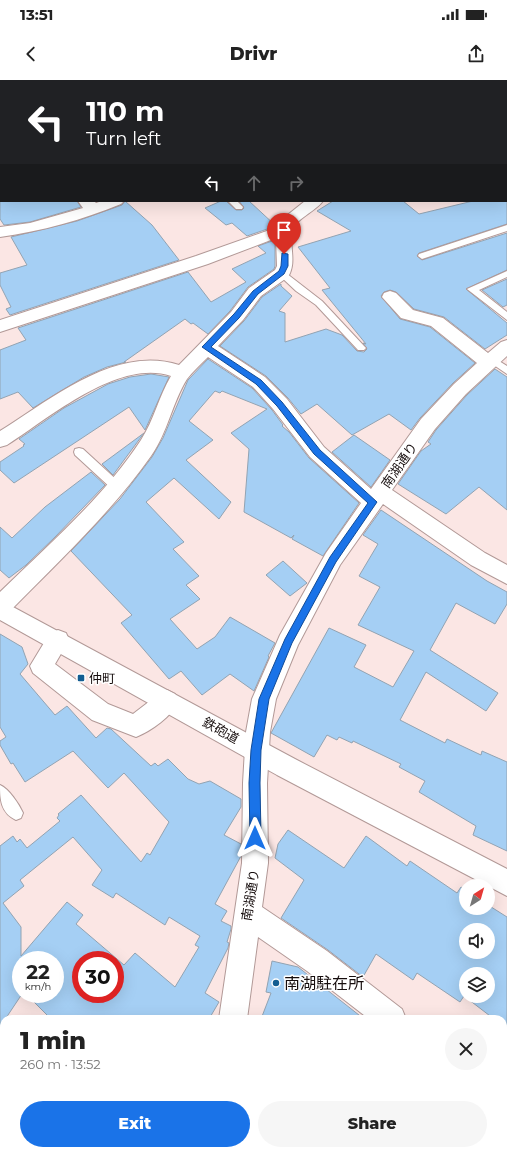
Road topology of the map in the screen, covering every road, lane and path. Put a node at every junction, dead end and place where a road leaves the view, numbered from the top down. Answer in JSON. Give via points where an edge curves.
{"nodes":[{"id":1,"x":110,"y":202,"type":"edge"},
{"id":2,"x":233,"y":202,"type":"edge"},
{"id":3,"x":314,"y":202,"type":"edge"},
{"id":4,"x":90,"y":205,"type":"edge"},
{"id":5,"x":239,"y":206,"type":"dead end"},
{"id":6,"x":507,"y":228,"type":"edge"},
{"id":7,"x":284,"y":230,"type":"junction"},
{"id":8,"x":0,"y":232,"type":"edge"},
{"id":9,"x":422,"y":256,"type":"dead end"},
{"id":10,"x":282,"y":272,"type":"junction"},
{"id":11,"x":507,"y":274,"type":"edge"},
{"id":12,"x":390,"y":297,"type":"dead end"},
{"id":13,"x":507,"y":317,"type":"edge"},
{"id":14,"x":1,"y":323,"type":"edge"},
{"id":15,"x":206,"y":347,"type":"junction"},
{"id":16,"x":361,"y":348,"type":"dead end"},
{"id":17,"x":498,"y":360,"type":"edge"},
{"id":18,"x":182,"y":373,"type":"junction"},
{"id":19,"x":0,"y":440,"type":"edge"},
{"id":20,"x":79,"y":452,"type":"dead end"},
{"id":21,"x":116,"y":486,"type":"junction"},
{"id":22,"x":377,"y":497,"type":"junction"},
{"id":23,"x":507,"y":576,"type":"edge"},
{"id":24,"x":0,"y":607,"type":"edge"},
{"id":25,"x":58,"y":640,"type":"junction"},
{"id":26,"x":167,"y":701,"type":"junction"},
{"id":27,"x":256,"y":750,"type":"junction"},
{"id":28,"x":0,"y":792,"type":"edge"},
{"id":29,"x":16,"y":813,"type":"dead end"},
{"id":30,"x":507,"y":883,"type":"edge"},
{"id":31,"x":247,"y":913,"type":"junction"},
{"id":32,"x":234,"y":1015,"type":"edge"},
{"id":33,"x":387,"y":1015,"type":"edge"}],
"edges":[{"from":1,"to":4,"type":"street"},
{"from":2,"to":5,"type":"lane"},
{"from":3,"to":7,"type":"street","via":[[291,220]]},
{"from":4,"to":8,"type":"street","via":[[31,228]]},
{"from":6,"to":9,"type":"lane"},
{"from":7,"to":10,"type":"street","via":[[285,266]]},
{"from":7,"to":14,"type":"street","via":[[202,260]]},
{"from":10,"to":15,"type":"street","via":[[256,292],[237,316]]},
{"from":10,"to":16,"type":"lane","via":[[299,289],[319,303]]},
{"from":11,"to":13,"type":"lane","via":[[472,289]]},
{"from":12,"to":17,"type":"street","via":[[407,314],[437,322]]},
{"from":15,"to":18,"type":"street"},
{"from":15,"to":22,"type":"street","via":[[258,382],[280,404],[317,452]]},
{"from":17,"to":22,"type":"street","name":"南湖通り","via":[[428,424]]},
{"from":18,"to":19,"type":"street","via":[[156,366],[137,367],[116,373],[87,386]]},
{"from":18,"to":21,"type":"street","via":[[154,434]]},
{"from":20,"to":21,"type":"lane"},
{"from":21,"to":24,"type":"street"},
{"from":22,"to":23,"type":"street"},
{"from":22,"to":27,"type":"street","name":"南湖通り","via":[[333,559],[288,642],[264,699]]},
{"from":24,"to":25,"type":"street","name":"鉄砲道"},
{"from":25,"to":26,"type":"street","name":"鉄砲道"},
{"from":25,"to":26,"type":"street","via":[[41,666],[100,712],[136,726]]},
{"from":26,"to":27,"type":"street","name":"鉄砲道"},
{"from":27,"to":30,"type":"street","name":"鉄砲道"},
{"from":27,"to":31,"type":"street","name":"南湖通り","via":[[255,862]]},
{"from":28,"to":29,"type":"lane"},
{"from":31,"to":32,"type":"street","name":"南湖通り"},
{"from":31,"to":33,"type":"street","via":[[317,961]]}]}
